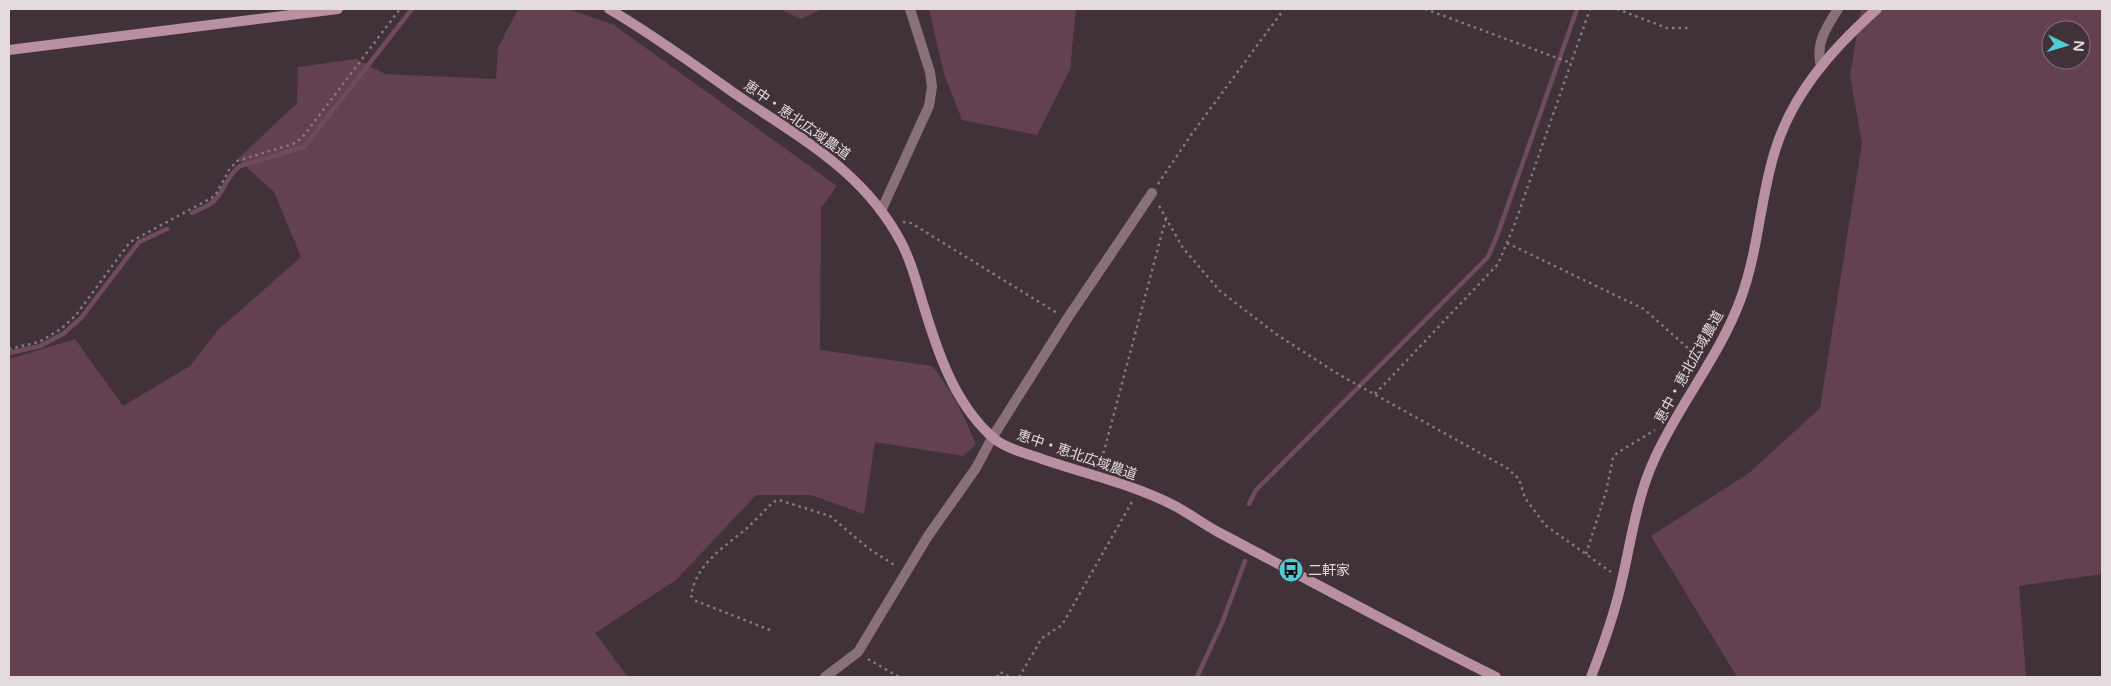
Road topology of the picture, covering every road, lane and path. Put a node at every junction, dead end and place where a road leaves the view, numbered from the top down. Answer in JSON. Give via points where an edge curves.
{"nodes":[{"id":1,"x":338,"y":9,"type":"edge"},
{"id":2,"x":400,"y":9,"type":"edge"},
{"id":3,"x":609,"y":9,"type":"edge"},
{"id":4,"x":910,"y":9,"type":"edge"},
{"id":5,"x":1284,"y":9,"type":"edge"},
{"id":6,"x":1425,"y":9,"type":"edge"},
{"id":7,"x":1590,"y":9,"type":"edge"},
{"id":8,"x":1617,"y":9,"type":"edge"},
{"id":9,"x":1838,"y":9,"type":"edge"},
{"id":10,"x":1877,"y":9,"type":"edge"},
{"id":11,"x":1688,"y":28,"type":"dead end"},
{"id":12,"x":9,"y":50,"type":"edge"},
{"id":13,"x":1571,"y":63,"type":"junction"},
{"id":14,"x":1821,"y":66,"type":"junction"},
{"id":15,"x":1152,"y":193,"type":"junction"},
{"id":16,"x":882,"y":210,"type":"junction"},
{"id":17,"x":1166,"y":218,"type":"junction"},
{"id":18,"x":889,"y":220,"type":"junction"},
{"id":19,"x":1507,"y":243,"type":"junction"},
{"id":20,"x":1067,"y":319,"type":"junction"},
{"id":21,"x":9,"y":350,"type":"edge"},
{"id":22,"x":1708,"y":365,"type":"junction"},
{"id":23,"x":1375,"y":394,"type":"junction"},
{"id":24,"x":1666,"y":436,"type":"junction"},
{"id":25,"x":992,"y":438,"type":"junction"},
{"id":26,"x":1098,"y":477,"type":"junction"},
{"id":27,"x":1139,"y":490,"type":"junction"},
{"id":28,"x":1586,"y":554,"type":"junction"},
{"id":29,"x":907,"y":572,"type":"junction"},
{"id":30,"x":1622,"y":580,"type":"junction"},
{"id":31,"x":770,"y":630,"type":"dead end"},
{"id":32,"x":858,"y":652,"type":"junction"},
{"id":33,"x":825,"y":677,"type":"edge"},
{"id":34,"x":899,"y":677,"type":"edge"},
{"id":35,"x":997,"y":677,"type":"edge"},
{"id":36,"x":1010,"y":677,"type":"edge"},
{"id":37,"x":1019,"y":677,"type":"edge"},
{"id":38,"x":1496,"y":677,"type":"edge"},
{"id":39,"x":1591,"y":677,"type":"edge"}],
"edges":[{"from":1,"to":12,"type":"street"},
{"from":2,"to":21,"type":"path","via":[[302,138],[293,144],[238,161],[229,170],[215,196],[130,242],[76,315],[61,329],[39,342]]},
{"from":3,"to":16,"type":"street","name":"恵中・恵北広域農道","via":[[807,140],[846,171]]},
{"from":4,"to":16,"type":"street","via":[[932,86],[929,106]]},
{"from":5,"to":15,"type":"path"},
{"from":6,"to":13,"type":"path"},
{"from":7,"to":13,"type":"path"},
{"from":8,"to":11,"type":"path","via":[[1667,28]]},
{"from":9,"to":14,"type":"street","via":[[1826,28],[1817,53]]},
{"from":10,"to":14,"type":"street","name":"恵中・恵北広域農道"},
{"from":13,"to":19,"type":"path"},
{"from":14,"to":22,"type":"street","name":"恵中・恵北広域農道","via":[[1806,84],[1784,126],[1774,154],[1748,278],[1732,320]]},
{"from":15,"to":17,"type":"path"},
{"from":15,"to":20,"type":"street"},
{"from":16,"to":18,"type":"street","name":"恵中・恵北広域農道"},
{"from":17,"to":23,"type":"path","via":[[1183,248],[1220,291],[1276,334]]},
{"from":17,"to":26,"type":"path"},
{"from":18,"to":20,"type":"path","via":[[911,223]]},
{"from":18,"to":25,"type":"street","name":"恵中・恵北広域農道","via":[[912,267],[931,328],[959,398]]},
{"from":19,"to":22,"type":"path","via":[[1644,309]]},
{"from":19,"to":23,"type":"path","via":[[1498,264]]},
{"from":20,"to":25,"type":"street"},
{"from":22,"to":24,"type":"street","name":"恵中・恵北広域農道"},
{"from":23,"to":28,"type":"path","via":[[1508,468],[1519,479],[1525,498],[1545,526]]},
{"from":24,"to":28,"type":"path","via":[[1654,430],[1613,458]]},
{"from":24,"to":30,"type":"street","name":"恵中・恵北広域農道","via":[[1647,478]]},
{"from":25,"to":26,"type":"street","name":"恵中・恵北広域農道","via":[[1013,449]]},
{"from":25,"to":29,"type":"street","via":[[976,468]]},
{"from":26,"to":27,"type":"street","name":"恵中・恵北広域農道"},
{"from":27,"to":37,"type":"path","via":[[1062,625],[1042,638]]},
{"from":27,"to":38,"type":"street","name":"恵中・恵北広域農道","via":[[1402,631]]},
{"from":28,"to":30,"type":"path"},
{"from":29,"to":31,"type":"path","via":[[868,548],[830,516],[779,500],[774,502],[710,557],[693,585],[691,596],[736,619]]},
{"from":29,"to":32,"type":"street"},
{"from":30,"to":39,"type":"street","name":"恵中・恵北広域農道"},
{"from":32,"to":33,"type":"street"},
{"from":32,"to":34,"type":"path"},
{"from":35,"to":36,"type":"path","via":[[1000,672]]}]}
